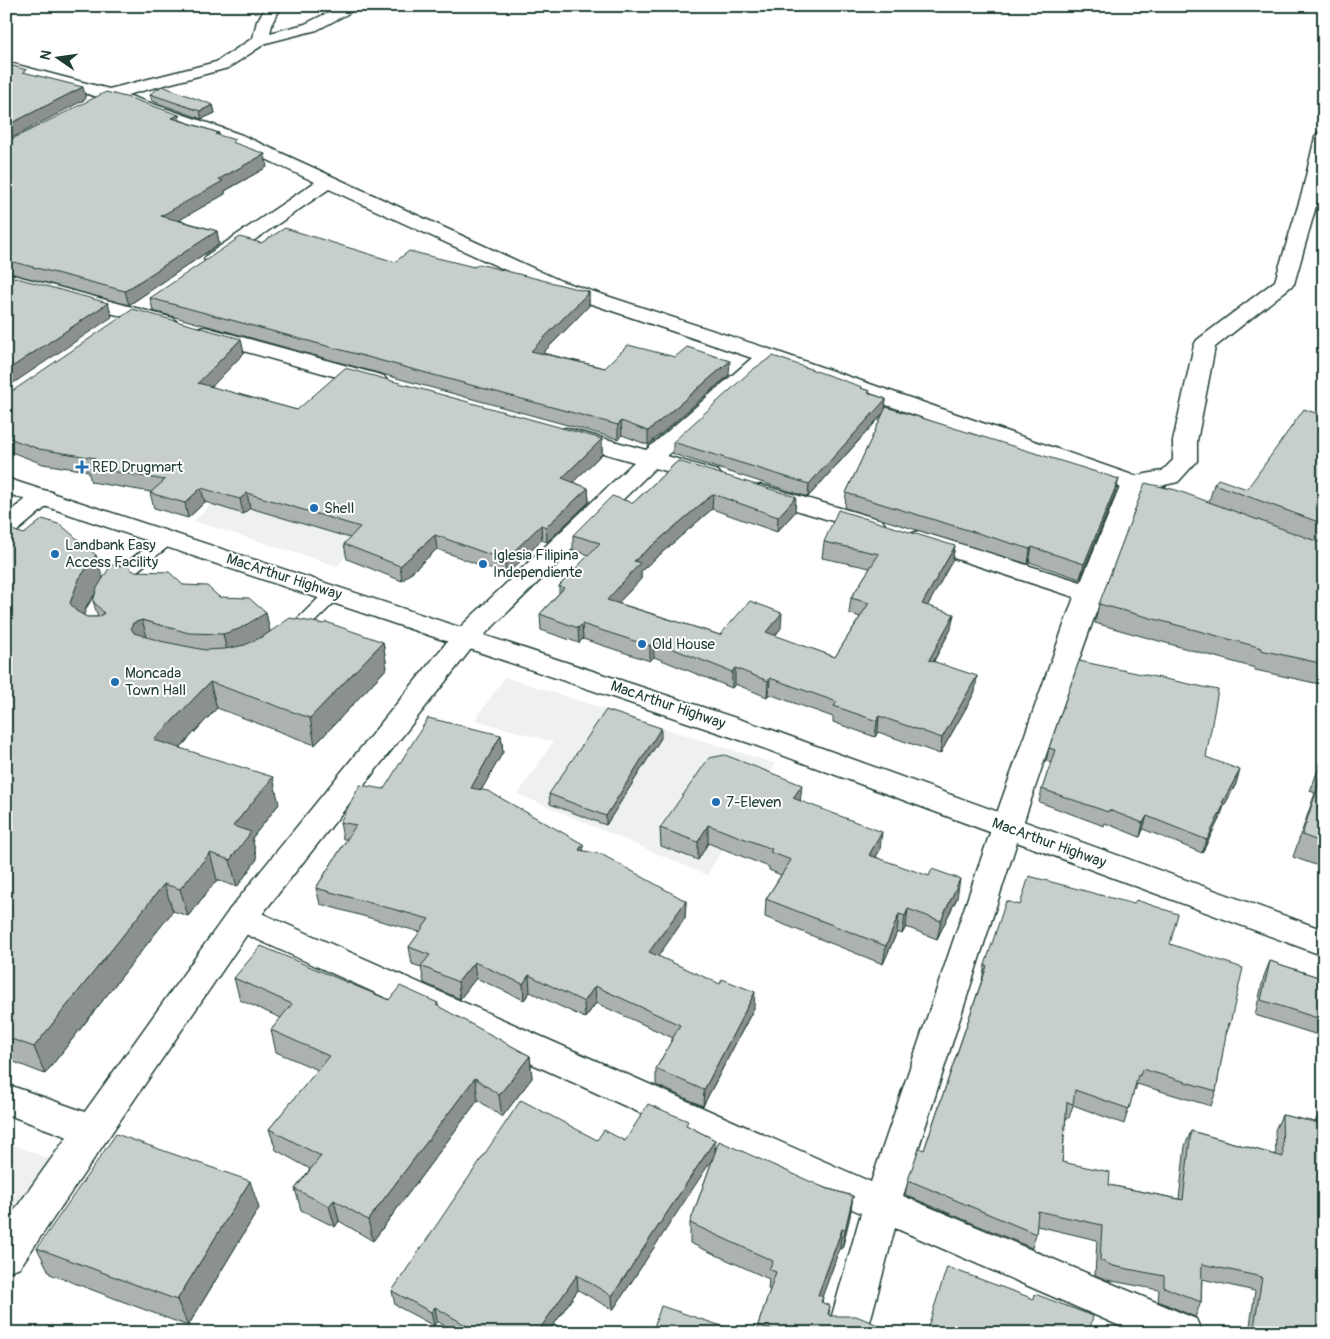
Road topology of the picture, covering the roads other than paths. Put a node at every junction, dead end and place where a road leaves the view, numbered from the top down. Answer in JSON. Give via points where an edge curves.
{"nodes":[{"id":1,"x":273,"y":8,"type":"dead end"},
{"id":2,"x":344,"y":10,"type":"dead end"},
{"id":3,"x":260,"y":40,"type":"junction"},
{"id":4,"x":6,"y":67,"type":"edge"},
{"id":5,"x":112,"y":94,"type":"junction"},
{"id":6,"x":89,"y":105,"type":"edge"},
{"id":7,"x":1324,"y":137,"type":"edge"},
{"id":8,"x":326,"y":182,"type":"junction"},
{"id":9,"x":198,"y":270,"type":"edge"},
{"id":10,"x":6,"y":279,"type":"edge"},
{"id":11,"x":158,"y":297,"type":"edge"},
{"id":12,"x":134,"y":313,"type":"junction"},
{"id":13,"x":110,"y":330,"type":"edge"},
{"id":14,"x":767,"y":356,"type":"junction"},
{"id":15,"x":392,"y":386,"type":"edge"},
{"id":16,"x":546,"y":429,"type":"edge"},
{"id":17,"x":651,"y":458,"type":"junction"},
{"id":18,"x":1134,"y":484,"type":"junction"},
{"id":19,"x":6,"y":485,"type":"edge"},
{"id":20,"x":43,"y":497,"type":"junction"},
{"id":21,"x":1201,"y":511,"type":"edge"},
{"id":22,"x":6,"y":528,"type":"edge"},
{"id":23,"x":168,"y":538,"type":"junction"},
{"id":24,"x":1089,"y":593,"type":"junction"},
{"id":25,"x":334,"y":594,"type":"junction"},
{"id":26,"x":101,"y":638,"type":"edge"},
{"id":27,"x":465,"y":638,"type":"junction"},
{"id":28,"x":277,"y":646,"type":"edge"},
{"id":29,"x":1007,"y":828,"type":"junction"},
{"id":30,"x":241,"y":918,"type":"junction"},
{"id":31,"x":1324,"y":943,"type":"edge"},
{"id":32,"x":6,"y":1099,"type":"edge"},
{"id":33,"x":92,"y":1130,"type":"junction"},
{"id":34,"x":882,"y":1205,"type":"junction"},
{"id":35,"x":6,"y":1254,"type":"edge"},
{"id":36,"x":847,"y":1333,"type":"edge"},
{"id":37,"x":1182,"y":1333,"type":"edge"}],
"edges":[{"from":1,"to":3,"type":"main road"},
{"from":2,"to":3,"type":"main road","via":[[311,27]]},
{"from":3,"to":5,"type":"main road","via":[[222,65]]},
{"from":4,"to":5,"type":"main road"},
{"from":5,"to":6,"type":"main road"},
{"from":5,"to":8,"type":"main road","via":[[236,139]]},
{"from":7,"to":18,"type":"main road","via":[[1284,284],[1205,345],[1185,441],[1185,460],[1170,477]]},
{"from":8,"to":9,"type":"main road"},
{"from":8,"to":14,"type":"main road","via":[[554,285]]},
{"from":10,"to":12,"type":"main road"},
{"from":11,"to":12,"type":"main road"},
{"from":12,"to":13,"type":"main road"},
{"from":12,"to":15,"type":"main road"},
{"from":14,"to":17,"type":"main road"},
{"from":14,"to":18,"type":"main road"},
{"from":16,"to":17,"type":"main road"},
{"from":17,"to":24,"type":"main road"},
{"from":17,"to":27,"type":"main road"},
{"from":18,"to":21,"type":"main road"},
{"from":18,"to":24,"type":"main road"},
{"from":19,"to":20,"type":"main road","name":"MacArthur Highway"},
{"from":20,"to":22,"type":"main road"},
{"from":20,"to":23,"type":"main road","name":"MacArthur Highway"},
{"from":23,"to":25,"type":"main road","name":"MacArthur Highway"},
{"from":23,"to":26,"type":"lane","via":[[102,597],[89,620],[89,630]]},
{"from":24,"to":29,"type":"main road"},
{"from":25,"to":27,"type":"main road","name":"MacArthur Highway"},
{"from":25,"to":28,"type":"lane"},
{"from":27,"to":29,"type":"main road","name":"MacArthur Highway","via":[[762,737]]},
{"from":27,"to":30,"type":"main road"},
{"from":29,"to":31,"type":"main road","name":"MacArthur Highway"},
{"from":29,"to":34,"type":"main road"},
{"from":30,"to":33,"type":"main road"},
{"from":30,"to":34,"type":"main road"},
{"from":32,"to":33,"type":"main road"},
{"from":33,"to":35,"type":"main road"},
{"from":34,"to":36,"type":"main road"},
{"from":34,"to":37,"type":"main road"}]}
